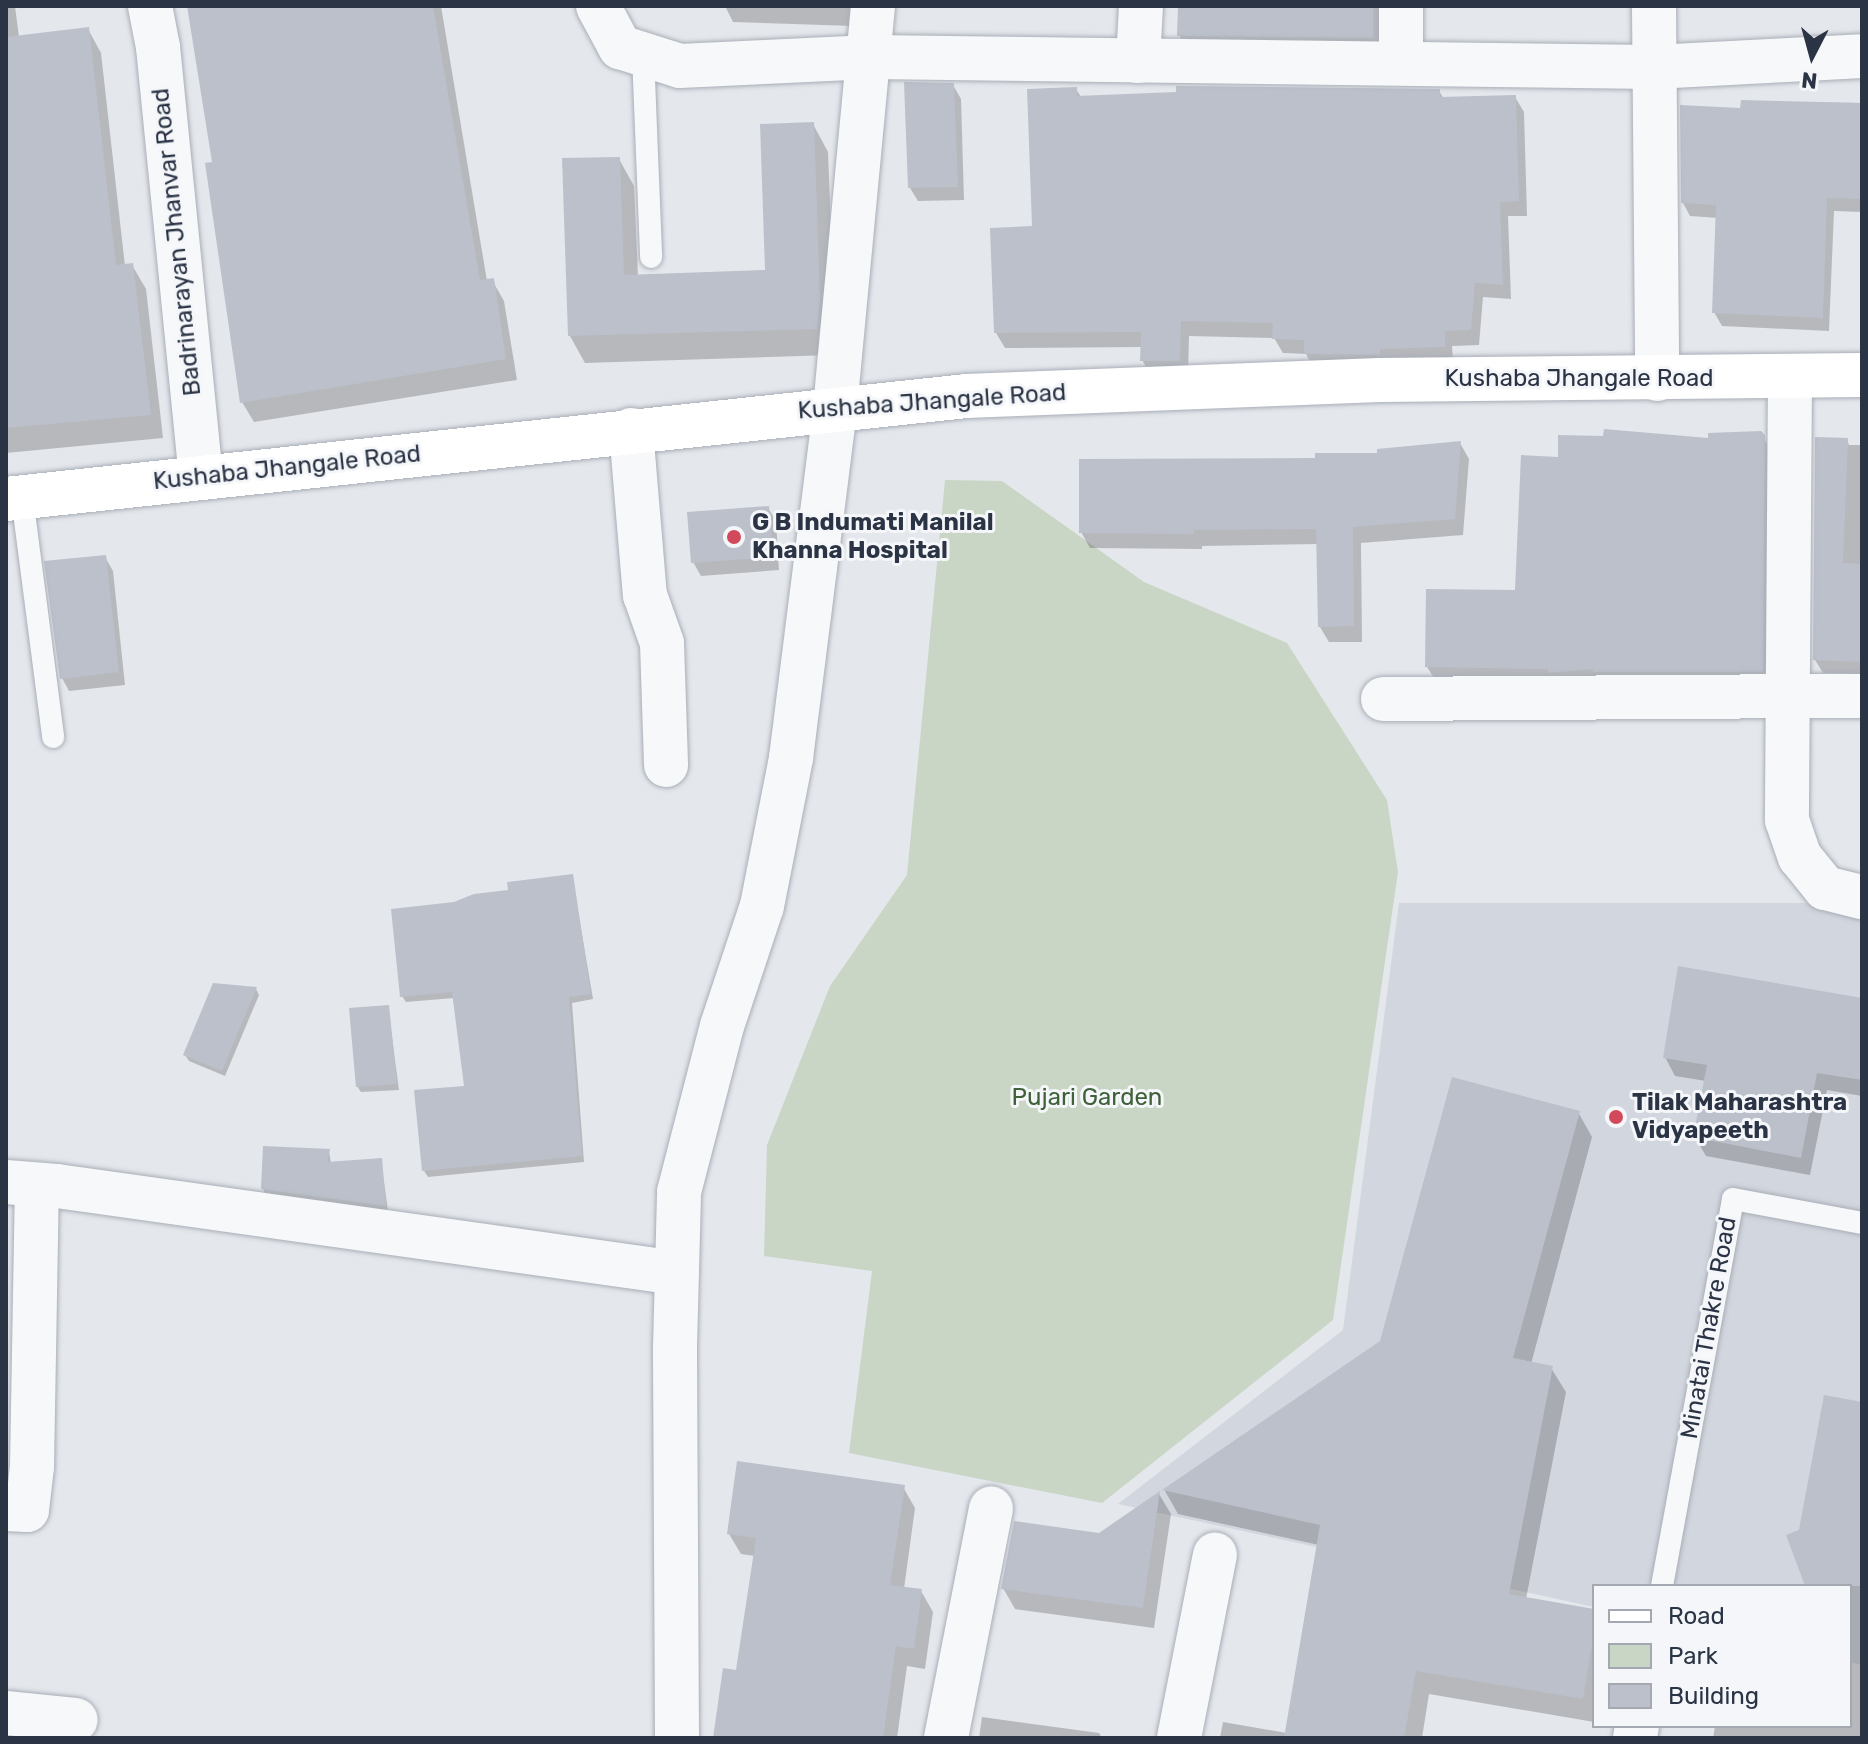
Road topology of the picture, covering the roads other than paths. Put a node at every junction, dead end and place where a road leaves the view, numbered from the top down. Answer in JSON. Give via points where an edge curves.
{"nodes":[{"id":1,"x":150,"y":6,"type":"edge"},
{"id":2,"x":598,"y":6,"type":"edge"},
{"id":3,"x":873,"y":6,"type":"edge"},
{"id":4,"x":1141,"y":6,"type":"edge"},
{"id":5,"x":1401,"y":6,"type":"edge"},
{"id":6,"x":1654,"y":6,"type":"edge"},
{"id":7,"x":643,"y":54,"type":"junction"},
{"id":8,"x":1862,"y":56,"type":"edge"},
{"id":9,"x":871,"y":57,"type":"junction"},
{"id":10,"x":1138,"y":61,"type":"junction"},
{"id":11,"x":1401,"y":63,"type":"junction"},
{"id":12,"x":1654,"y":67,"type":"junction"},
{"id":13,"x":651,"y":257,"type":"dead end"},
{"id":14,"x":1862,"y":375,"type":"edge"},
{"id":15,"x":1790,"y":376,"type":"junction"},
{"id":16,"x":1657,"y":379,"type":"junction"},
{"id":17,"x":835,"y":408,"type":"junction"},
{"id":18,"x":631,"y":430,"type":"junction"},
{"id":19,"x":201,"y":478,"type":"junction"},
{"id":20,"x":14,"y":498,"type":"edge"},
{"id":21,"x":1862,"y":696,"type":"edge"},
{"id":22,"x":1785,"y":697,"type":"junction"},
{"id":23,"x":1383,"y":699,"type":"dead end"},
{"id":24,"x":53,"y":737,"type":"dead end"},
{"id":25,"x":666,"y":765,"type":"dead end"},
{"id":26,"x":1862,"y":897,"type":"edge"},
{"id":27,"x":22,"y":1184,"type":"edge"},
{"id":28,"x":1862,"y":1223,"type":"edge"},
{"id":29,"x":677,"y":1273,"type":"junction"},
{"id":30,"x":991,"y":1508,"type":"dead end"},
{"id":31,"x":6,"y":1509,"type":"edge"},
{"id":32,"x":1215,"y":1555,"type":"dead end"},
{"id":33,"x":1662,"y":1584,"type":"edge"},
{"id":34,"x":6,"y":1713,"type":"edge"},
{"id":35,"x":76,"y":1720,"type":"dead end"},
{"id":36,"x":677,"y":1738,"type":"edge"},
{"id":37,"x":946,"y":1738,"type":"edge"},
{"id":38,"x":1179,"y":1738,"type":"edge"}],
"edges":[{"from":1,"to":19,"type":"street","name":"Badrinarayan Jhanvar Road"},
{"from":2,"to":7,"type":"street","via":[[620,47]]},
{"from":3,"to":9,"type":"street"},
{"from":4,"to":10,"type":"street"},
{"from":5,"to":11,"type":"street"},
{"from":6,"to":12,"type":"street"},
{"from":7,"to":9,"type":"street","via":[[680,66]]},
{"from":7,"to":13,"type":"lane"},
{"from":8,"to":12,"type":"street"},
{"from":9,"to":10,"type":"street"},
{"from":9,"to":17,"type":"street"},
{"from":10,"to":11,"type":"street"},
{"from":11,"to":12,"type":"street"},
{"from":12,"to":16,"type":"street"},
{"from":14,"to":15,"type":"street","name":"Kushaba Jhangale Road"},
{"from":15,"to":16,"type":"street","name":"Kushaba Jhangale Road"},
{"from":15,"to":22,"type":"street"},
{"from":16,"to":17,"type":"street","name":"Kushaba Jhangale Road","via":[[1380,380],[966,396]]},
{"from":17,"to":18,"type":"street","name":"Kushaba Jhangale Road"},
{"from":17,"to":29,"type":"street","via":[[791,758],[762,906],[722,1026],[679,1192]]},
{"from":18,"to":19,"type":"street","name":"Kushaba Jhangale Road"},
{"from":18,"to":25,"type":"street","via":[[645,595],[662,643]]},
{"from":19,"to":20,"type":"street","name":"Kushaba Jhangale Road"},
{"from":20,"to":24,"type":"lane"},
{"from":21,"to":22,"type":"street"},
{"from":22,"to":23,"type":"street"},
{"from":22,"to":26,"type":"street","via":[[1787,820],[1800,857],[1825,888]]},
{"from":27,"to":29,"type":"street"},
{"from":27,"to":31,"type":"street","via":[[32,1467],[27,1510]]},
{"from":28,"to":33,"type":"lane","name":"Minatai Thakre Road","via":[[1733,1199]]},
{"from":29,"to":36,"type":"street"},
{"from":30,"to":37,"type":"street"},
{"from":32,"to":38,"type":"street"},
{"from":34,"to":35,"type":"street"}]}
